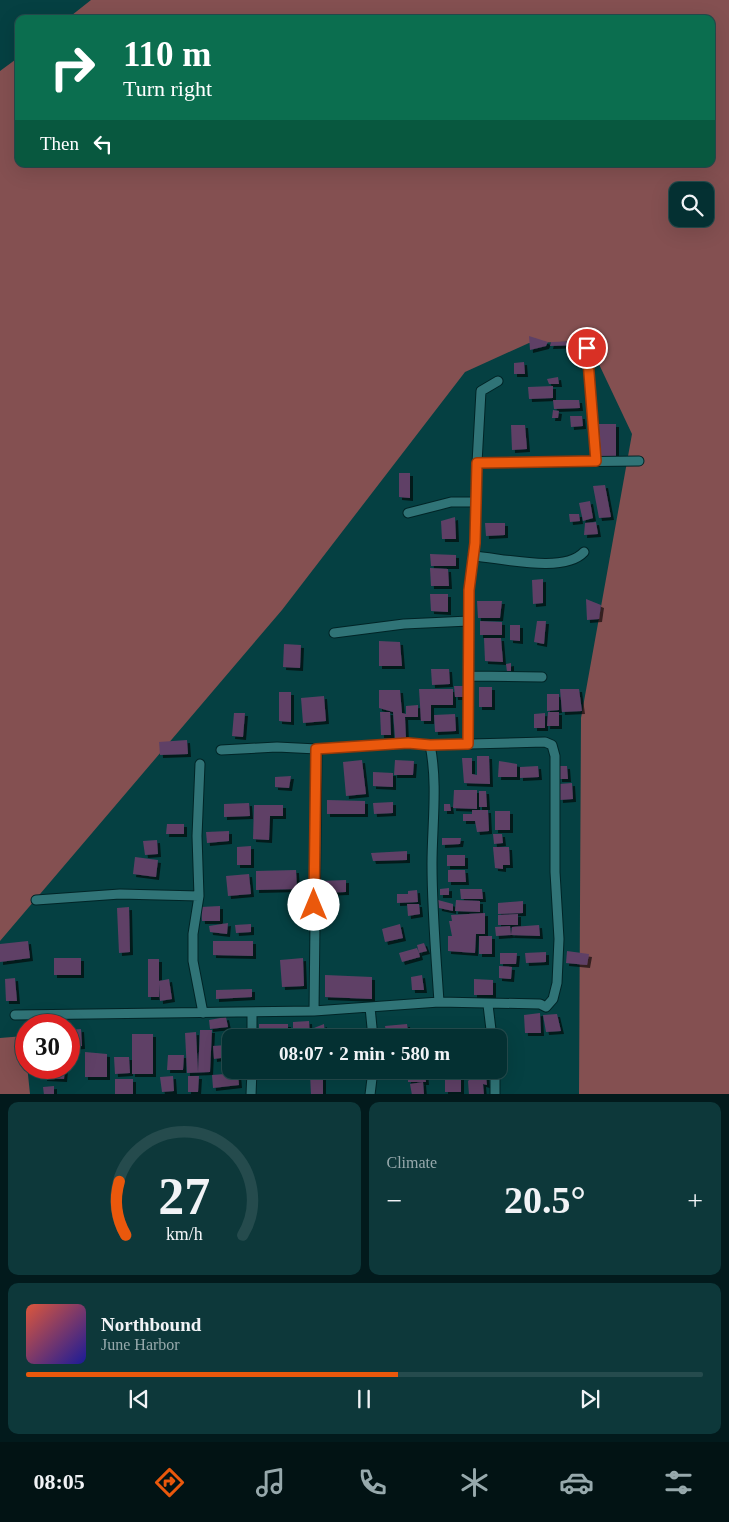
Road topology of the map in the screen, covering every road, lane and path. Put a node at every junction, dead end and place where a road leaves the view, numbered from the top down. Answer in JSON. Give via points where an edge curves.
{"nodes":[{"id":1,"x":587,"y":348,"type":"dead end"},
{"id":2,"x":498,"y":381,"type":"dead end"},
{"id":3,"x":596,"y":461,"type":"junction"},
{"id":4,"x":639,"y":461,"type":"dead end"},
{"id":5,"x":477,"y":463,"type":"junction"},
{"id":6,"x":475,"y":502,"type":"junction"},
{"id":7,"x":408,"y":513,"type":"dead end"},
{"id":8,"x":584,"y":552,"type":"dead end"},
{"id":9,"x":473,"y":556,"type":"junction"},
{"id":10,"x":469,"y":620,"type":"junction"},
{"id":11,"x":334,"y":633,"type":"dead end"},
{"id":12,"x":469,"y":676,"type":"junction"},
{"id":13,"x":542,"y":677,"type":"dead end"},
{"id":14,"x":468,"y":744,"type":"junction"},
{"id":15,"x":430,"y":745,"type":"junction"},
{"id":16,"x":316,"y":749,"type":"junction"},
{"id":17,"x":221,"y":750,"type":"dead end"},
{"id":18,"x":200,"y":764,"type":"dead end"},
{"id":19,"x":198,"y":896,"type":"junction"},
{"id":20,"x":36,"y":900,"type":"dead end"},
{"id":21,"x":439,"y":1002,"type":"junction"},
{"id":22,"x":488,"y":1005,"type":"junction"},
{"id":23,"x":370,"y":1007,"type":"junction"},
{"id":24,"x":314,"y":1011,"type":"junction"},
{"id":25,"x":252,"y":1012,"type":"junction"},
{"id":26,"x":203,"y":1013,"type":"junction"},
{"id":27,"x":80,"y":1015,"type":"edge"},
{"id":28,"x":252,"y":1029,"type":"edge"},
{"id":29,"x":372,"y":1029,"type":"edge"},
{"id":30,"x":491,"y":1029,"type":"edge"},
{"id":31,"x":252,"y":1079,"type":"edge"},
{"id":32,"x":372,"y":1079,"type":"edge"},
{"id":33,"x":495,"y":1079,"type":"edge"},
{"id":34,"x":251,"y":1094,"type":"edge"},
{"id":35,"x":370,"y":1094,"type":"edge"},
{"id":36,"x":495,"y":1094,"type":"edge"}],
"edges":[{"from":1,"to":3,"type":"street"},
{"from":2,"to":5,"type":"street","via":[[480,391]]},
{"from":3,"to":4,"type":"street"},
{"from":3,"to":5,"type":"street"},
{"from":5,"to":6,"type":"street"},
{"from":6,"to":7,"type":"street","via":[[451,502]]},
{"from":6,"to":9,"type":"street"},
{"from":8,"to":9,"type":"street","via":[[578,559],[548,565]]},
{"from":9,"to":10,"type":"street"},
{"from":10,"to":11,"type":"street"},
{"from":10,"to":12,"type":"street"},
{"from":12,"to":13,"type":"street"},
{"from":12,"to":14,"type":"street"},
{"from":14,"to":15,"type":"street"},
{"from":14,"to":22,"type":"street","via":[[545,742],[552,745],[555,756],[555,872],[559,938],[553,1000],[546,1006]]},
{"from":15,"to":16,"type":"street","via":[[408,743]]},
{"from":15,"to":21,"type":"street","via":[[433,906]]},
{"from":16,"to":17,"type":"street"},
{"from":16,"to":24,"type":"street"},
{"from":18,"to":19,"type":"street"},
{"from":19,"to":20,"type":"street","via":[[120,894]]},
{"from":19,"to":26,"type":"street","via":[[193,961]]},
{"from":21,"to":22,"type":"street"},
{"from":21,"to":23,"type":"street"},
{"from":22,"to":30,"type":"street"},
{"from":23,"to":24,"type":"street"},
{"from":23,"to":29,"type":"street"},
{"from":24,"to":25,"type":"street"},
{"from":25,"to":26,"type":"street"},
{"from":25,"to":28,"type":"street"},
{"from":26,"to":27,"type":"street"},
{"from":31,"to":34,"type":"street"},
{"from":32,"to":35,"type":"street"},
{"from":33,"to":36,"type":"street"}]}
